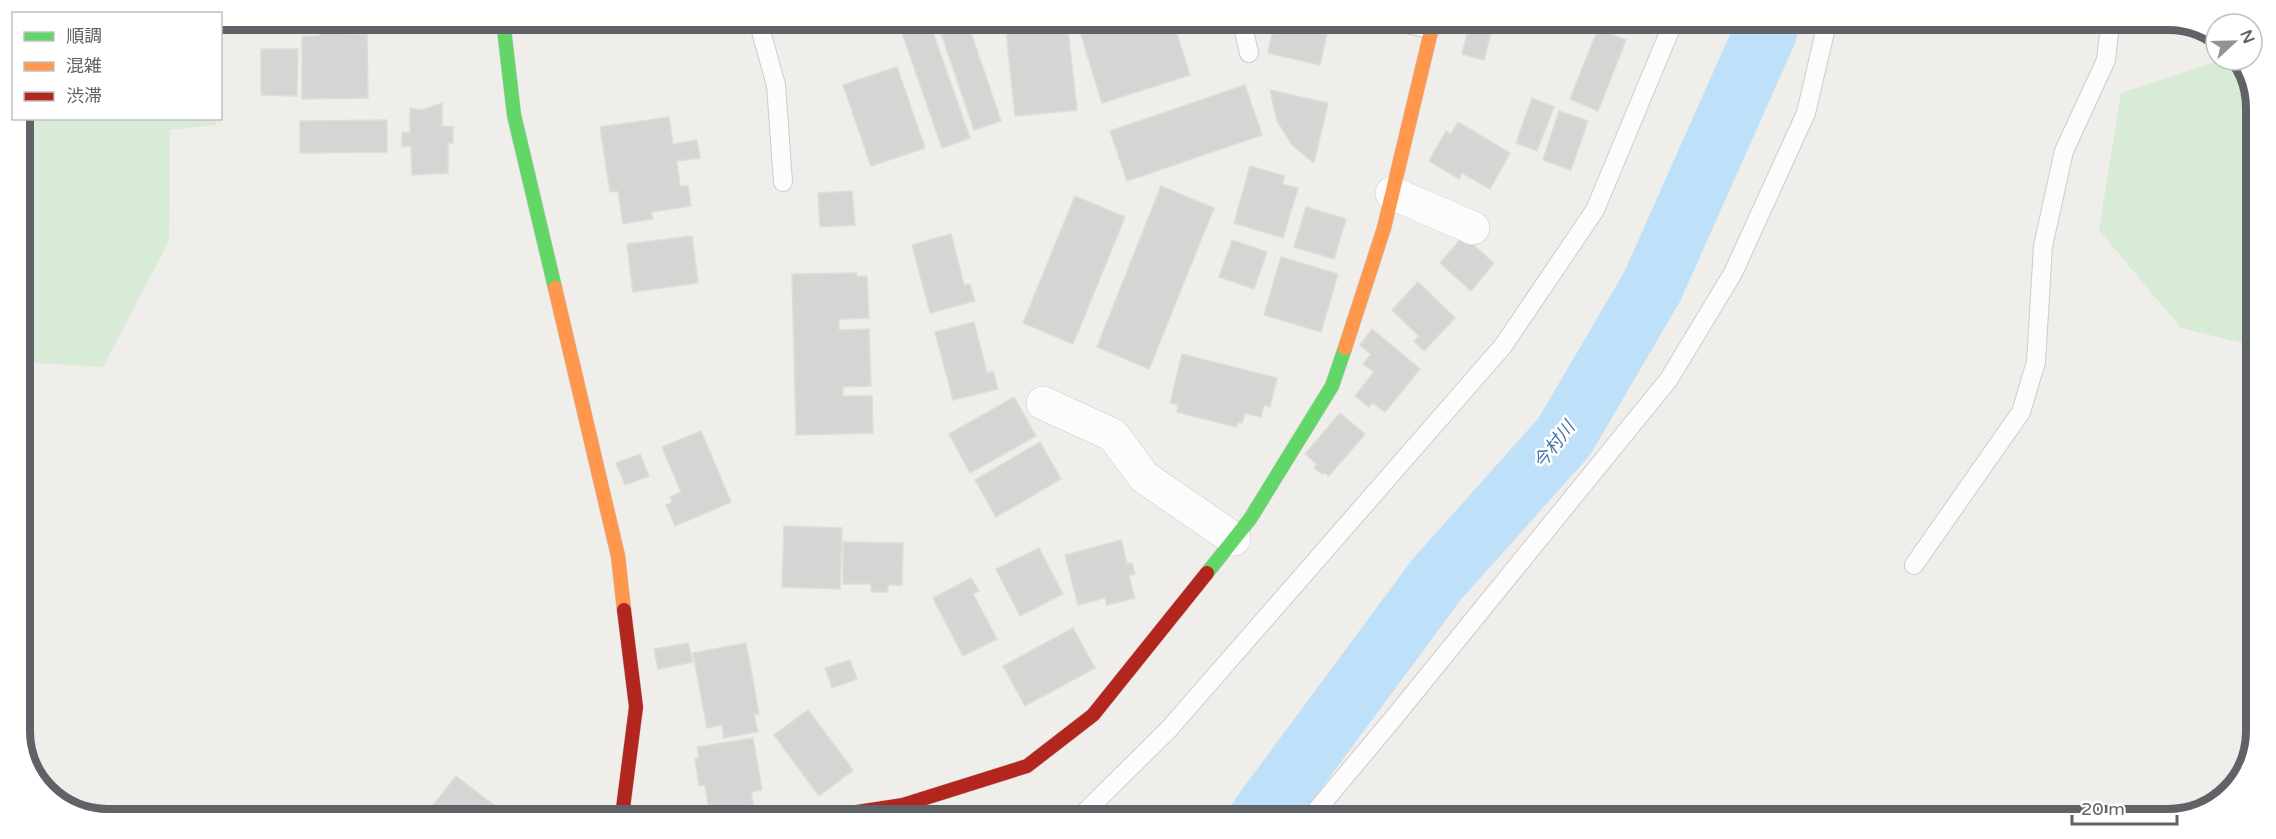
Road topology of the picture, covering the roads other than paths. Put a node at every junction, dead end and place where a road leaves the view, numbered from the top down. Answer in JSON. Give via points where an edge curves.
{"nodes":[{"id":1,"x":504,"y":30,"type":"edge"},
{"id":2,"x":761,"y":30,"type":"edge"},
{"id":3,"x":1244,"y":30,"type":"edge"},
{"id":4,"x":1431,"y":30,"type":"edge"},
{"id":5,"x":1670,"y":30,"type":"edge"},
{"id":6,"x":1825,"y":30,"type":"edge"},
{"id":7,"x":2109,"y":30,"type":"edge"},
{"id":8,"x":1249,"y":53,"type":"dead end"},
{"id":9,"x":783,"y":182,"type":"dead end"},
{"id":10,"x":1392,"y":193,"type":"junction"},
{"id":11,"x":1473,"y":228,"type":"dead end"},
{"id":12,"x":1043,"y":403,"type":"dead end"},
{"id":13,"x":1234,"y":539,"type":"junction"},
{"id":14,"x":1914,"y":565,"type":"dead end"},
{"id":15,"x":623,"y":809,"type":"edge"},
{"id":16,"x":877,"y":809,"type":"edge"},
{"id":17,"x":1088,"y":809,"type":"edge"},
{"id":18,"x":1318,"y":809,"type":"edge"}],
"edges":[{"from":1,"to":15,"type":"street","via":[[514,115],[618,556],[636,707]]},
{"from":2,"to":9,"type":"lane","via":[[776,85]]},
{"from":3,"to":8,"type":"lane"},
{"from":4,"to":10,"type":"street"},
{"from":5,"to":17,"type":"lane","via":[[1595,210],[1503,346],[1169,729]]},
{"from":6,"to":18,"type":"lane","via":[[1806,113],[1732,273],[1669,379]]},
{"from":7,"to":14,"type":"lane","via":[[2106,60],[2064,151],[2043,246],[2036,362],[2021,412]]},
{"from":10,"to":11,"type":"street"},
{"from":10,"to":13,"type":"street","via":[[1332,386]]},
{"from":12,"to":13,"type":"street","via":[[1113,435],[1144,477]]},
{"from":13,"to":16,"type":"street","via":[[1093,715],[1027,766],[903,805]]}]}
